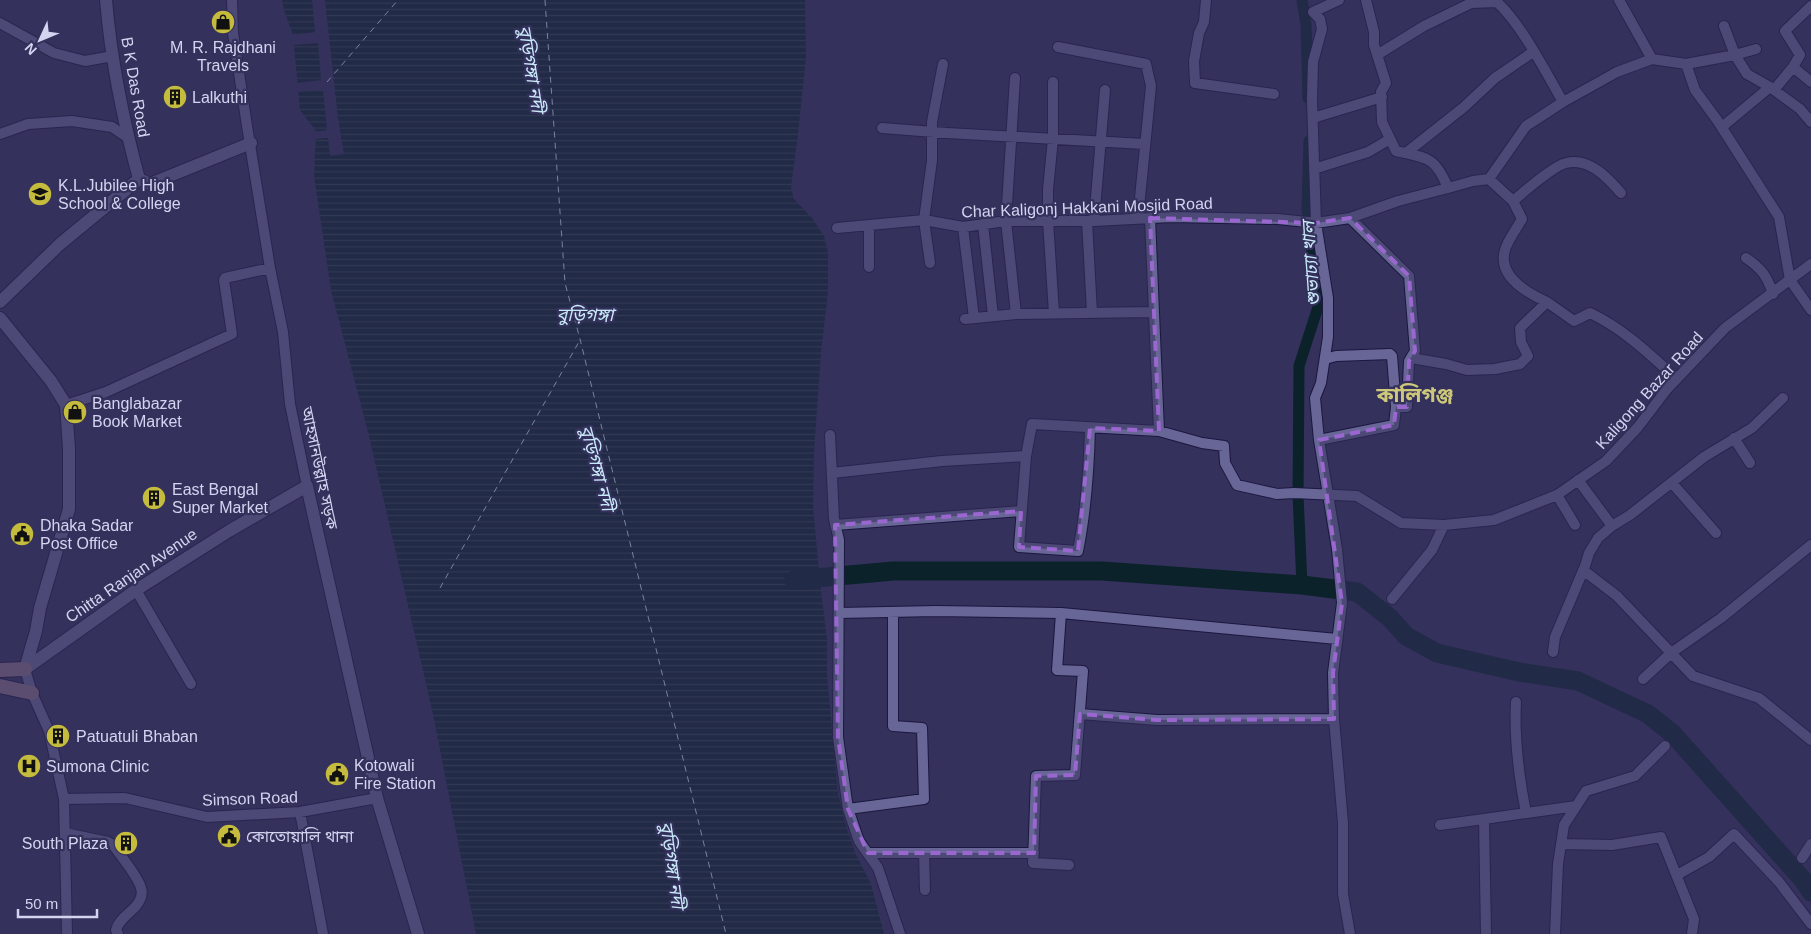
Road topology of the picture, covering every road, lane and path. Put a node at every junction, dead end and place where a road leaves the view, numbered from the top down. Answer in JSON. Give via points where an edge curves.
{"nodes":[{"id":1,"x":106,"y":0,"type":"edge"},
{"id":2,"x":232,"y":0,"type":"edge"},
{"id":3,"x":1206,"y":0,"type":"edge"},
{"id":4,"x":1339,"y":0,"type":"edge"},
{"id":5,"x":1366,"y":0,"type":"edge"},
{"id":6,"x":1619,"y":0,"type":"edge"},
{"id":7,"x":1811,"y":6,"type":"edge"},
{"id":8,"x":0,"y":22,"type":"edge"},
{"id":9,"x":1724,"y":26,"type":"dead end"},
{"id":10,"x":1058,"y":47,"type":"dead end"},
{"id":11,"x":1756,"y":49,"type":"dead end"},
{"id":12,"x":1534,"y":52,"type":"junction"},
{"id":13,"x":1378,"y":55,"type":"junction"},
{"id":14,"x":1736,"y":55,"type":"junction"},
{"id":15,"x":113,"y":56,"type":"junction"},
{"id":16,"x":1652,"y":59,"type":"junction"},
{"id":17,"x":943,"y":64,"type":"dead end"},
{"id":18,"x":1686,"y":64,"type":"junction"},
{"id":19,"x":1793,"y":67,"type":"junction"},
{"id":20,"x":1015,"y":78,"type":"dead end"},
{"id":21,"x":1053,"y":82,"type":"dead end"},
{"id":22,"x":1811,"y":82,"type":"edge"},
{"id":23,"x":1772,"y":89,"type":"junction"},
{"id":24,"x":1105,"y":90,"type":"dead end"},
{"id":25,"x":1274,"y":94,"type":"dead end"},
{"id":26,"x":1382,"y":96,"type":"junction"},
{"id":27,"x":1563,"y":102,"type":"junction"},
{"id":28,"x":1313,"y":118,"type":"junction"},
{"id":29,"x":1811,"y":122,"type":"edge"},
{"id":30,"x":1722,"y":127,"type":"junction"},
{"id":31,"x":882,"y":128,"type":"dead end"},
{"id":32,"x":1,"y":131,"type":"edge"},
{"id":33,"x":932,"y":132,"type":"junction"},
{"id":34,"x":1012,"y":136,"type":"junction"},
{"id":35,"x":128,"y":138,"type":"junction"},
{"id":36,"x":1053,"y":139,"type":"junction"},
{"id":37,"x":1390,"y":139,"type":"junction"},
{"id":38,"x":1101,"y":142,"type":"junction"},
{"id":39,"x":251,"y":143,"type":"junction"},
{"id":40,"x":1144,"y":144,"type":"junction"},
{"id":41,"x":1401,"y":152,"type":"junction"},
{"id":42,"x":1314,"y":169,"type":"junction"},
{"id":43,"x":139,"y":179,"type":"junction"},
{"id":44,"x":1490,"y":179,"type":"junction"},
{"id":45,"x":1448,"y":188,"type":"junction"},
{"id":46,"x":1621,"y":193,"type":"dead end"},
{"id":47,"x":1513,"y":201,"type":"junction"},
{"id":48,"x":1138,"y":218,"type":"junction"},
{"id":49,"x":1150,"y":218,"type":"junction"},
{"id":50,"x":1350,"y":218,"type":"junction"},
{"id":51,"x":924,"y":220,"type":"junction"},
{"id":52,"x":1006,"y":221,"type":"junction"},
{"id":53,"x":1091,"y":221,"type":"junction"},
{"id":54,"x":1048,"y":222,"type":"junction"},
{"id":55,"x":1316,"y":223,"type":"junction"},
{"id":56,"x":983,"y":224,"type":"junction"},
{"id":57,"x":870,"y":225,"type":"junction"},
{"id":58,"x":963,"y":227,"type":"junction"},
{"id":59,"x":837,"y":228,"type":"dead end"},
{"id":60,"x":1746,"y":258,"type":"dead end"},
{"id":61,"x":930,"y":263,"type":"dead end"},
{"id":62,"x":1811,"y":264,"type":"edge"},
{"id":63,"x":270,"y":268,"type":"junction"},
{"id":64,"x":870,"y":268,"type":"dead end"},
{"id":65,"x":1790,"y":280,"type":"junction"},
{"id":66,"x":1773,"y":294,"type":"junction"},
{"id":67,"x":0,"y":302,"type":"edge"},
{"id":68,"x":1547,"y":302,"type":"junction"},
{"id":69,"x":1811,"y":310,"type":"edge"},
{"id":70,"x":1153,"y":312,"type":"junction"},
{"id":71,"x":1054,"y":313,"type":"junction"},
{"id":72,"x":1092,"y":313,"type":"junction"},
{"id":73,"x":1016,"y":314,"type":"junction"},
{"id":74,"x":992,"y":316,"type":"junction"},
{"id":75,"x":0,"y":318,"type":"edge"},
{"id":76,"x":1411,"y":358,"type":"junction"},
{"id":77,"x":1325,"y":359,"type":"junction"},
{"id":78,"x":1677,"y":379,"type":"junction"},
{"id":79,"x":1783,"y":398,"type":"dead end"},
{"id":80,"x":66,"y":405,"type":"junction"},
{"id":81,"x":1396,"y":408,"type":"junction"},
{"id":82,"x":1090,"y":428,"type":"junction"},
{"id":83,"x":1159,"y":431,"type":"junction"},
{"id":84,"x":830,"y":435,"type":"dead end"},
{"id":85,"x":1734,"y":438,"type":"junction"},
{"id":86,"x":1319,"y":440,"type":"junction"},
{"id":87,"x":1026,"y":456,"type":"junction"},
{"id":88,"x":1750,"y":463,"type":"dead end"},
{"id":89,"x":832,"y":473,"type":"junction"},
{"id":90,"x":1578,"y":480,"type":"junction"},
{"id":91,"x":1672,"y":483,"type":"junction"},
{"id":92,"x":307,"y":486,"type":"junction"},
{"id":93,"x":1328,"y":494,"type":"junction"},
{"id":94,"x":1557,"y":495,"type":"junction"},
{"id":95,"x":1021,"y":511,"type":"junction"},
{"id":96,"x":836,"y":525,"type":"junction"},
{"id":97,"x":1575,"y":525,"type":"dead end"},
{"id":98,"x":1444,"y":526,"type":"junction"},
{"id":99,"x":1612,"y":526,"type":"junction"},
{"id":100,"x":1716,"y":533,"type":"dead end"},
{"id":101,"x":1811,"y":545,"type":"edge"},
{"id":102,"x":1583,"y":570,"type":"junction"},
{"id":103,"x":136,"y":590,"type":"junction"},
{"id":104,"x":1392,"y":599,"type":"dead end"},
{"id":105,"x":893,"y":612,"type":"junction"},
{"id":106,"x":839,"y":613,"type":"junction"},
{"id":107,"x":1061,"y":613,"type":"junction"},
{"id":108,"x":1337,"y":639,"type":"junction"},
{"id":109,"x":1553,"y":652,"type":"dead end"},
{"id":110,"x":1671,"y":653,"type":"junction"},
{"id":111,"x":24,"y":669,"type":"junction"},
{"id":112,"x":0,"y":670,"type":"edge"},
{"id":113,"x":1643,"y":679,"type":"dead end"},
{"id":114,"x":191,"y":684,"type":"dead end"},
{"id":115,"x":0,"y":686,"type":"edge"},
{"id":116,"x":32,"y":692,"type":"junction"},
{"id":117,"x":1516,"y":702,"type":"dead end"},
{"id":118,"x":1080,"y":714,"type":"junction"},
{"id":119,"x":1334,"y":719,"type":"junction"},
{"id":120,"x":1811,"y":740,"type":"edge"},
{"id":121,"x":1665,"y":746,"type":"dead end"},
{"id":122,"x":377,"y":798,"type":"junction"},
{"id":123,"x":64,"y":799,"type":"junction"},
{"id":124,"x":1576,"y":806,"type":"junction"},
{"id":125,"x":848,"y":809,"type":"junction"},
{"id":126,"x":300,"y":812,"type":"junction"},
{"id":127,"x":1526,"y":813,"type":"junction"},
{"id":128,"x":1484,"y":819,"type":"junction"},
{"id":129,"x":1440,"y":825,"type":"dead end"},
{"id":130,"x":65,"y":833,"type":"junction"},
{"id":131,"x":1561,"y":844,"type":"junction"},
{"id":132,"x":1811,"y":844,"type":"edge"},
{"id":133,"x":868,"y":853,"type":"junction"},
{"id":134,"x":924,"y":853,"type":"junction"},
{"id":135,"x":1034,"y":853,"type":"junction"},
{"id":136,"x":1802,"y":858,"type":"dead end"},
{"id":137,"x":1069,"y":865,"type":"dead end"},
{"id":138,"x":1677,"y":875,"type":"junction"},
{"id":139,"x":925,"y":890,"type":"dead end"},
{"id":140,"x":1811,"y":924,"type":"edge"},
{"id":141,"x":67,"y":934,"type":"edge"},
{"id":142,"x":118,"y":934,"type":"edge"},
{"id":143,"x":322,"y":934,"type":"edge"},
{"id":144,"x":418,"y":934,"type":"edge"},
{"id":145,"x":900,"y":934,"type":"edge"},
{"id":146,"x":1350,"y":934,"type":"edge"},
{"id":147,"x":1486,"y":934,"type":"edge"},
{"id":148,"x":1555,"y":934,"type":"edge"},
{"id":149,"x":1692,"y":934,"type":"edge"}],
"edges":[{"from":1,"to":15,"type":"street","name":"B K Das Road"},
{"from":2,"to":39,"type":"street","name":"আহসানউল্লাহ সড়ক"},
{"from":3,"to":25,"type":"street","via":[[1194,61],[1195,83]]},
{"from":4,"to":28,"type":"street","via":[[1313,12],[1320,19],[1322,29],[1313,62]]},
{"from":5,"to":13,"type":"street"},
{"from":6,"to":16,"type":"street"},
{"from":7,"to":19,"type":"street","via":[[1785,31],[1800,55]]},
{"from":8,"to":15,"type":"street","via":[[54,53],[86,61]]},
{"from":9,"to":14,"type":"street"},
{"from":10,"to":40,"type":"street","via":[[1146,64],[1151,86]]},
{"from":11,"to":14,"type":"street"},
{"from":12,"to":13,"type":"street","via":[[1505,10],[1497,2],[1488,2],[1470,3],[1424,26]]},
{"from":12,"to":27,"type":"street"},
{"from":12,"to":41,"type":"street","via":[[1495,78],[1464,107]]},
{"from":13,"to":26,"type":"street","via":[[1386,83]]},
{"from":14,"to":18,"type":"street"},
{"from":14,"to":23,"type":"street","via":[[1747,74]]},
{"from":15,"to":35,"type":"street","name":"B K Das Road"},
{"from":16,"to":18,"type":"street"},
{"from":16,"to":27,"type":"street","via":[[1617,72]]},
{"from":17,"to":33,"type":"street"},
{"from":18,"to":30,"type":"street","via":[[1695,90]]},
{"from":19,"to":22,"type":"street"},
{"from":19,"to":23,"type":"street"},
{"from":20,"to":34,"type":"street"},
{"from":21,"to":36,"type":"street"},
{"from":23,"to":29,"type":"street","via":[[1800,109]]},
{"from":23,"to":30,"type":"street"},
{"from":24,"to":38,"type":"street"},
{"from":26,"to":28,"type":"street"},
{"from":26,"to":37,"type":"street","via":[[1382,122]]},
{"from":27,"to":44,"type":"street","via":[[1526,126]]},
{"from":28,"to":42,"type":"street"},
{"from":30,"to":65,"type":"street","via":[[1779,217]]},
{"from":31,"to":33,"type":"street"},
{"from":32,"to":35,"type":"street","via":[[28,124],[72,121],[112,126]]},
{"from":33,"to":34,"type":"street"},
{"from":33,"to":51,"type":"street","via":[[932,160]]},
{"from":34,"to":36,"type":"street"},
{"from":34,"to":52,"type":"street"},
{"from":35,"to":43,"type":"street","name":"B K Das Road"},
{"from":36,"to":38,"type":"street"},
{"from":36,"to":54,"type":"street"},
{"from":37,"to":41,"type":"street"},
{"from":37,"to":42,"type":"street","via":[[1368,152]]},
{"from":38,"to":40,"type":"street"},
{"from":38,"to":53,"type":"street"},
{"from":39,"to":43,"type":"street","via":[[150,184]]},
{"from":39,"to":63,"type":"street","name":"আহসানউল্লাহ সড়ক"},
{"from":40,"to":48,"type":"street"},
{"from":41,"to":45,"type":"street","via":[[1429,158],[1441,170]]},
{"from":42,"to":55,"type":"street"},
{"from":43,"to":67,"type":"street","via":[[60,244]]},
{"from":44,"to":45,"type":"street","name":"Char Kaligonj Hakkani Mosjid Road"},
{"from":44,"to":47,"type":"street"},
{"from":45,"to":50,"type":"street","name":"Char Kaligonj Hakkani Mosjid Road"},
{"from":46,"to":47,"type":"street","via":[[1605,176],[1588,165],[1566,163]]},
{"from":47,"to":68,"type":"street","via":[[1522,219],[1505,248],[1504,261],[1515,283]]},
{"from":48,"to":49,"type":"street","name":"Char Kaligonj Hakkani Mosjid Road"},
{"from":48,"to":53,"type":"street","name":"Char Kaligonj Hakkani Mosjid Road"},
{"from":49,"to":55,"type":"street","name":"Char Kaligonj Hakkani Mosjid Road","via":[[1278,219]]},
{"from":49,"to":70,"type":"street"},
{"from":50,"to":55,"type":"street","name":"Char Kaligonj Hakkani Mosjid Road"},
{"from":50,"to":76,"type":"street","via":[[1409,276],[1416,351]]},
{"from":51,"to":57,"type":"street","name":"Char Kaligonj Hakkani Mosjid Road"},
{"from":51,"to":58,"type":"street","name":"Char Kaligonj Hakkani Mosjid Road"},
{"from":51,"to":61,"type":"street"},
{"from":52,"to":54,"type":"street","name":"Char Kaligonj Hakkani Mosjid Road"},
{"from":52,"to":56,"type":"street","name":"Char Kaligonj Hakkani Mosjid Road"},
{"from":52,"to":73,"type":"street"},
{"from":53,"to":54,"type":"street","name":"Char Kaligonj Hakkani Mosjid Road"},
{"from":53,"to":72,"type":"street"},
{"from":54,"to":71,"type":"street"},
{"from":55,"to":77,"type":"street","via":[[1328,298]]},
{"from":56,"to":58,"type":"street","name":"Char Kaligonj Hakkani Mosjid Road"},
{"from":56,"to":74,"type":"street"},
{"from":57,"to":59,"type":"street","name":"Char Kaligonj Hakkani Mosjid Road"},
{"from":57,"to":64,"type":"street"},
{"from":58,"to":74,"type":"street","via":[[970,319]]},
{"from":60,"to":66,"type":"street","via":[[1768,279]]},
{"from":62,"to":65,"type":"street","name":"Kaligong Bazar Road"},
{"from":63,"to":80,"type":"street","via":[[225,278],[232,334],[106,392]]},
{"from":63,"to":92,"type":"street","name":"আহসানউল্লাহ সড়ক","via":[[283,332],[290,404]]},
{"from":65,"to":66,"type":"street","name":"Kaligong Bazar Road"},
{"from":65,"to":69,"type":"street"},
{"from":66,"to":78,"type":"street","name":"Kaligong Bazar Road","via":[[1725,328]]},
{"from":68,"to":76,"type":"street","via":[[1520,328],[1521,342],[1528,356],[1520,364],[1468,370]]},
{"from":68,"to":78,"type":"street","via":[[1574,321],[1590,313],[1606,321],[1629,336]]},
{"from":70,"to":72,"type":"street"},
{"from":70,"to":83,"type":"street"},
{"from":71,"to":72,"type":"street"},
{"from":71,"to":73,"type":"street"},
{"from":73,"to":74,"type":"street"},
{"from":75,"to":80,"type":"street","via":[[51,381]]},
{"from":76,"to":81,"type":"street","via":[[1407,407]]},
{"from":77,"to":81,"type":"street","via":[[1390,354]]},
{"from":77,"to":86,"type":"street","via":[[1315,398]]},
{"from":78,"to":90,"type":"street","name":"Kaligong Bazar Road","via":[[1606,461]]},
{"from":79,"to":85,"type":"street","via":[[1752,428]]},
{"from":80,"to":111,"type":"street","via":[[69,509]]},
{"from":81,"to":86,"type":"street","via":[[1394,425]]},
{"from":82,"to":83,"type":"street"},
{"from":82,"to":87,"type":"street","via":[[1032,424]]},
{"from":82,"to":95,"type":"street","via":[[1078,551],[1019,546]]},
{"from":83,"to":93,"type":"street","name":"Kaligong Bazar Road","via":[[1224,446],[1225,463],[1237,485],[1277,494]]},
{"from":84,"to":89,"type":"street"},
{"from":85,"to":88,"type":"street"},
{"from":85,"to":91,"type":"street"},
{"from":86,"to":93,"type":"street"},
{"from":87,"to":89,"type":"street"},
{"from":87,"to":95,"type":"street"},
{"from":89,"to":96,"type":"street"},
{"from":90,"to":94,"type":"street","name":"Kaligong Bazar Road"},
{"from":90,"to":99,"type":"street"},
{"from":91,"to":99,"type":"street"},
{"from":91,"to":100,"type":"street"},
{"from":92,"to":103,"type":"street","name":"Chitta Ranjan Avenue"},
{"from":92,"to":122,"type":"street","name":"আহসানউল্লাহ সড়ক"},
{"from":93,"to":98,"type":"street","name":"Kaligong Bazar Road","via":[[1357,496],[1400,523]]},
{"from":93,"to":108,"type":"street","via":[[1342,603]]},
{"from":94,"to":97,"type":"street"},
{"from":94,"to":98,"type":"street","name":"Kaligong Bazar Road","via":[[1494,520]]},
{"from":95,"to":96,"type":"street"},
{"from":96,"to":106,"type":"street"},
{"from":98,"to":104,"type":"street","via":[[1432,550]]},
{"from":99,"to":102,"type":"street","via":[[1598,538]]},
{"from":101,"to":110,"type":"street","via":[[1721,618]]},
{"from":102,"to":109,"type":"street","via":[[1555,637]]},
{"from":102,"to":110,"type":"street","via":[[1617,596]]},
{"from":103,"to":111,"type":"street","name":"Chitta Ranjan Avenue"},
{"from":103,"to":114,"type":"street"},
{"from":105,"to":106,"type":"street"},
{"from":105,"to":107,"type":"street"},
{"from":105,"to":125,"type":"street","via":[[893,726],[922,728],[924,799]]},
{"from":106,"to":125,"type":"street","via":[[838,738]]},
{"from":107,"to":108,"type":"street"},
{"from":107,"to":118,"type":"street","via":[[1057,670],[1083,671]]},
{"from":108,"to":119,"type":"street","via":[[1333,673]]},
{"from":110,"to":113,"type":"street"},
{"from":110,"to":120,"type":"street","via":[[1693,676],[1759,698]]},
{"from":111,"to":112,"type":"main road"},
{"from":111,"to":116,"type":"street"},
{"from":115,"to":116,"type":"main road"},
{"from":116,"to":123,"type":"street","via":[[49,731]]},
{"from":117,"to":127,"type":"street","via":[[1520,782]]},
{"from":118,"to":119,"type":"street","via":[[1158,720]]},
{"from":118,"to":135,"type":"street","via":[[1075,775],[1036,776]]},
{"from":119,"to":146,"type":"street","via":[[1343,823],[1343,894]]},
{"from":121,"to":124,"type":"street","via":[[1635,776],[1586,791]]},
{"from":122,"to":126,"type":"street","name":"Simson Road"},
{"from":122,"to":144,"type":"street","name":"আহসানউল্লাহ সড়ক"},
{"from":123,"to":126,"type":"street","name":"Simson Road","via":[[125,798],[207,817]]},
{"from":123,"to":130,"type":"street"},
{"from":124,"to":127,"type":"street"},
{"from":124,"to":131,"type":"street","via":[[1564,825]]},
{"from":125,"to":133,"type":"street","via":[[859,841]]},
{"from":126,"to":143,"type":"street"},
{"from":127,"to":128,"type":"street"},
{"from":128,"to":129,"type":"street"},
{"from":128,"to":147,"type":"street"},
{"from":130,"to":141,"type":"street"},
{"from":130,"to":142,"type":"street","via":[[113,844],[138,881],[142,889],[140,899],[118,924]]},
{"from":131,"to":138,"type":"street","via":[[1612,845],[1661,838]]},
{"from":131,"to":148,"type":"street"},
{"from":132,"to":136,"type":"street"},
{"from":133,"to":134,"type":"street"},
{"from":133,"to":145,"type":"street","via":[[878,868]]},
{"from":134,"to":135,"type":"street"},
{"from":134,"to":139,"type":"street"},
{"from":135,"to":137,"type":"street","via":[[1033,863]]},
{"from":138,"to":140,"type":"street","via":[[1709,857],[1734,834],[1779,882]]},
{"from":138,"to":149,"type":"street","via":[[1694,920]]}]}
